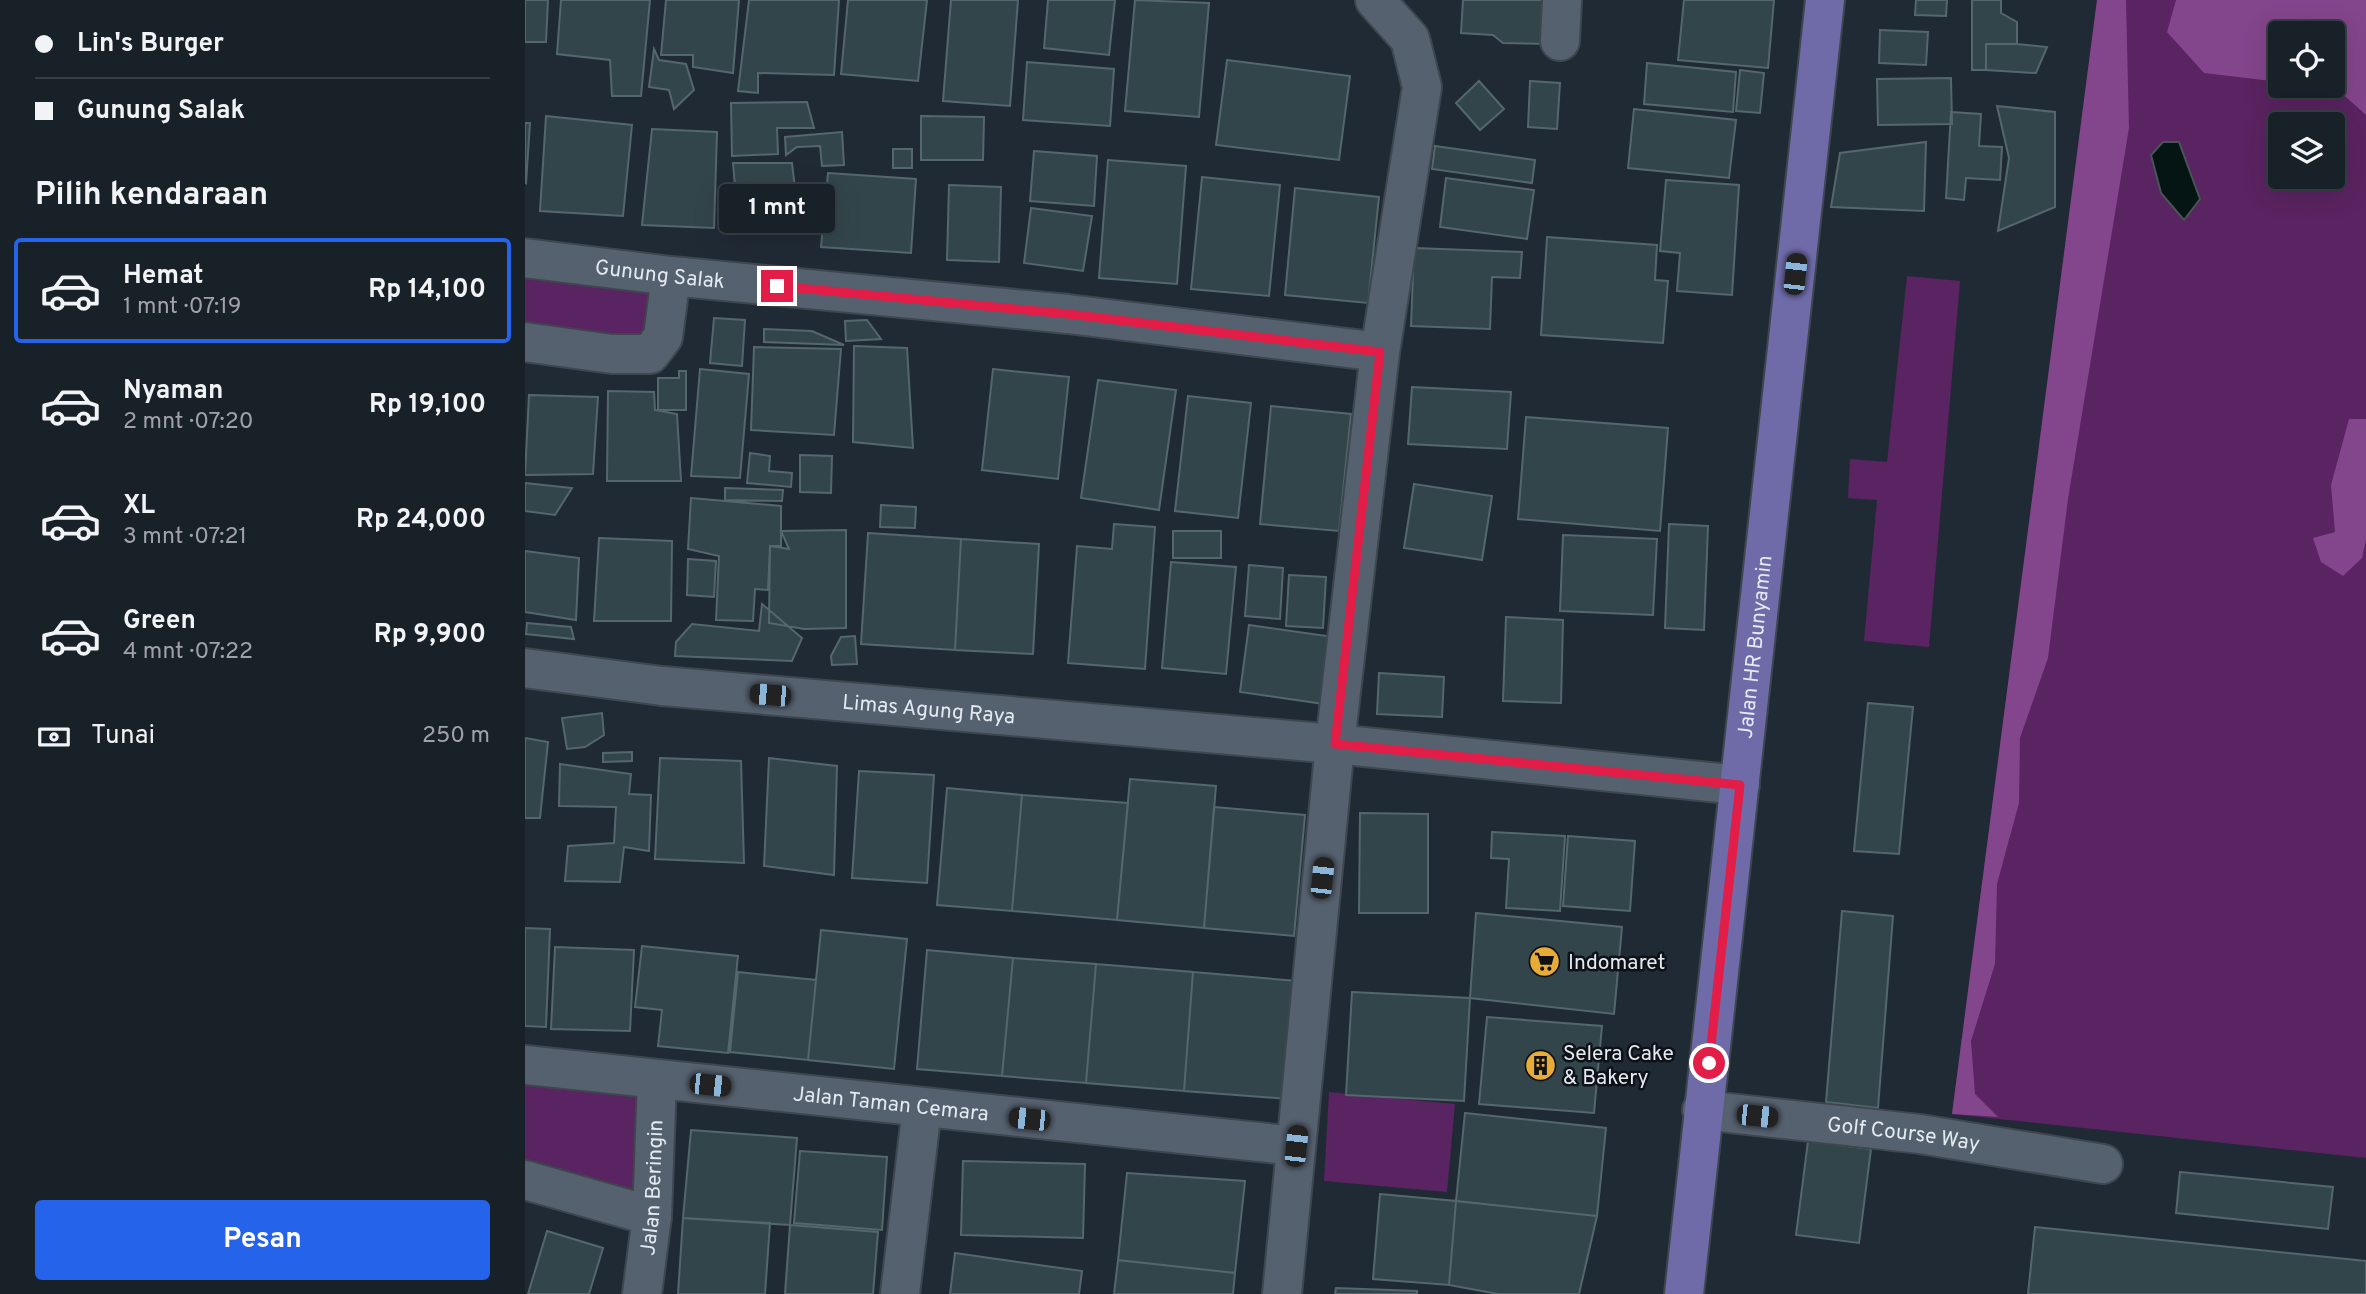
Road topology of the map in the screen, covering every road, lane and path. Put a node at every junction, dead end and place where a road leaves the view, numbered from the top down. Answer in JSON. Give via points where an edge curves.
{"nodes":[{"id":1,"x":1375,"y":0,"type":"edge"},
{"id":2,"x":1562,"y":0,"type":"edge"},
{"id":3,"x":1825,"y":0,"type":"edge"},
{"id":4,"x":1560,"y":41,"type":"dead end"},
{"id":5,"x":525,"y":258,"type":"edge"},
{"id":6,"x":671,"y":276,"type":"junction"},
{"id":7,"x":525,"y":342,"type":"edge"},
{"id":8,"x":1380,"y":352,"type":"junction"},
{"id":9,"x":525,"y":668,"type":"edge"},
{"id":10,"x":1335,"y":744,"type":"junction"},
{"id":11,"x":1740,"y":785,"type":"junction"},
{"id":12,"x":525,"y":1065,"type":"edge"},
{"id":13,"x":657,"y":1079,"type":"junction"},
{"id":14,"x":922,"y":1108,"type":"junction"},
{"id":15,"x":1702,"y":1111,"type":"junction"},
{"id":16,"x":1296,"y":1146,"type":"junction"},
{"id":17,"x":2103,"y":1164,"type":"dead end"},
{"id":18,"x":525,"y":1180,"type":"edge"},
{"id":19,"x":652,"y":1216,"type":"junction"},
{"id":20,"x":642,"y":1294,"type":"edge"},
{"id":21,"x":900,"y":1294,"type":"edge"},
{"id":22,"x":1282,"y":1294,"type":"edge"},
{"id":23,"x":1684,"y":1294,"type":"edge"}],
"edges":[{"from":1,"to":8,"type":"street","via":[[1410,39],[1422,87]]},
{"from":2,"to":4,"type":"street"},
{"from":3,"to":11,"type":"main road","name":"Jalan HR Bunyamin"},
{"from":5,"to":6,"type":"street","name":"Gunung Salak"},
{"from":6,"to":7,"type":"street","via":[[663,337],[650,354],[612,354]]},
{"from":6,"to":8,"type":"street","name":"Gunung Salak","via":[[1068,314]]},
{"from":8,"to":10,"type":"street"},
{"from":9,"to":10,"type":"street","name":"Limas Agung Raya","via":[[662,686]]},
{"from":10,"to":11,"type":"street","name":"Limas Agung Raya"},
{"from":10,"to":16,"type":"street"},
{"from":11,"to":15,"type":"main road","name":"Jalan HR Bunyamin"},
{"from":12,"to":13,"type":"street","name":"Jalan Taman Cemara"},
{"from":13,"to":14,"type":"street","name":"Jalan Taman Cemara"},
{"from":13,"to":19,"type":"street","name":"Jalan Beringin"},
{"from":14,"to":16,"type":"street","name":"Jalan Taman Cemara"},
{"from":14,"to":21,"type":"street"},
{"from":15,"to":17,"type":"street","name":"Golf Course Way","via":[[1920,1134]]},
{"from":15,"to":23,"type":"main road","name":"Jalan HR Bunyamin"},
{"from":16,"to":22,"type":"street"},
{"from":18,"to":19,"type":"street"},
{"from":19,"to":20,"type":"street","name":"Jalan Beringin"}]}
